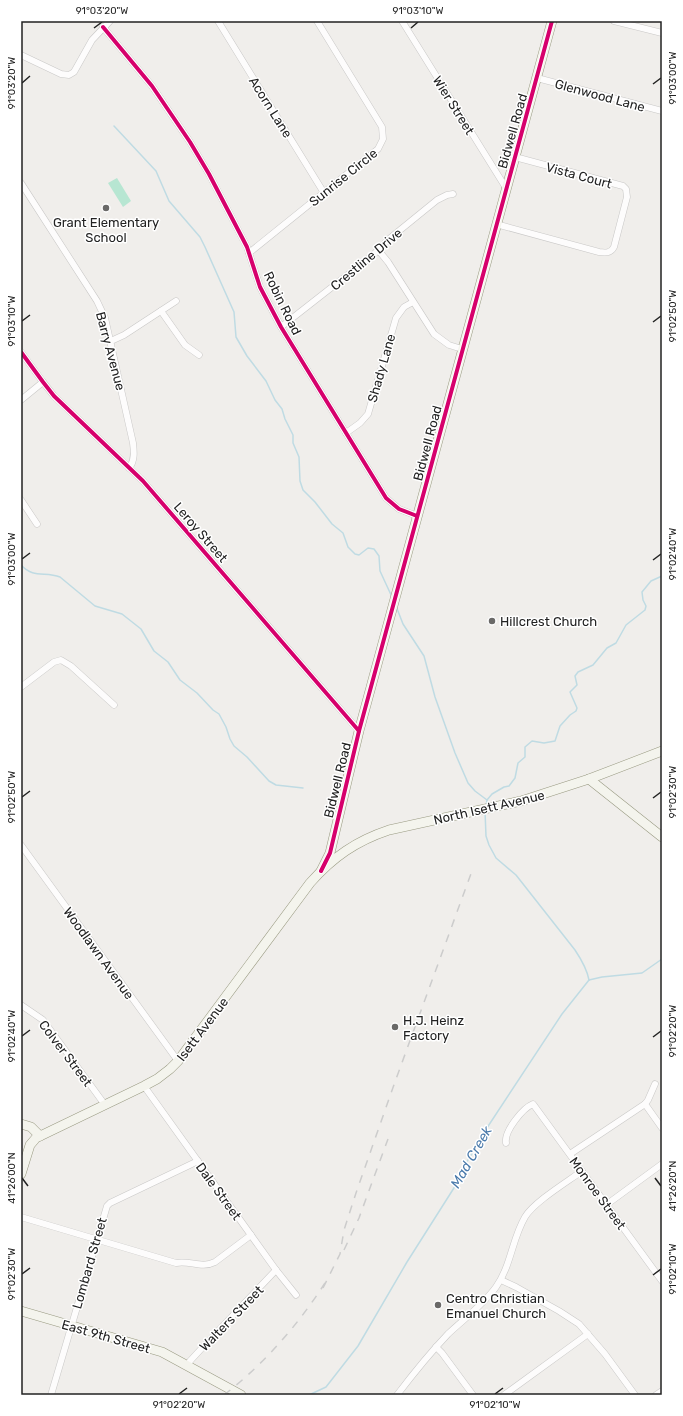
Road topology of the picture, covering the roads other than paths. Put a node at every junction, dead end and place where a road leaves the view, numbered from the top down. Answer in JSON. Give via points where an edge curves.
{"nodes":[{"id":1,"x":110,"y":21,"type":"edge"},
{"id":2,"x":218,"y":21,"type":"edge"},
{"id":3,"x":317,"y":21,"type":"edge"},
{"id":4,"x":402,"y":21,"type":"edge"},
{"id":5,"x":552,"y":21,"type":"edge"},
{"id":6,"x":614,"y":21,"type":"edge"},
{"id":7,"x":103,"y":27,"type":"junction"},
{"id":8,"x":662,"y":33,"type":"edge"},
{"id":9,"x":21,"y":55,"type":"edge"},
{"id":10,"x":537,"y":78,"type":"junction"},
{"id":11,"x":662,"y":111,"type":"edge"},
{"id":12,"x":515,"y":157,"type":"junction"},
{"id":13,"x":21,"y":183,"type":"edge"},
{"id":14,"x":506,"y":188,"type":"junction"},
{"id":15,"x":324,"y":193,"type":"junction"},
{"id":16,"x":453,"y":194,"type":"dead end"},
{"id":17,"x":496,"y":224,"type":"junction"},
{"id":18,"x":379,"y":251,"type":"junction"},
{"id":19,"x":249,"y":253,"type":"junction"},
{"id":20,"x":176,"y":301,"type":"dead end"},
{"id":21,"x":413,"y":302,"type":"junction"},
{"id":22,"x":161,"y":311,"type":"junction"},
{"id":23,"x":281,"y":327,"type":"junction"},
{"id":24,"x":111,"y":341,"type":"junction"},
{"id":25,"x":462,"y":349,"type":"junction"},
{"id":26,"x":21,"y":352,"type":"edge"},
{"id":27,"x":199,"y":355,"type":"dead end"},
{"id":28,"x":43,"y":382,"type":"junction"},
{"id":29,"x":21,"y":400,"type":"edge"},
{"id":30,"x":346,"y":434,"type":"junction"},
{"id":31,"x":129,"y":468,"type":"junction"},
{"id":32,"x":21,"y":500,"type":"edge"},
{"id":33,"x":417,"y":516,"type":"junction"},
{"id":34,"x":37,"y":524,"type":"dead end"},
{"id":35,"x":21,"y":687,"type":"edge"},
{"id":36,"x":114,"y":705,"type":"dead end"},
{"id":37,"x":359,"y":731,"type":"junction"},
{"id":38,"x":662,"y":751,"type":"edge"},
{"id":39,"x":589,"y":779,"type":"junction"},
{"id":40,"x":662,"y":837,"type":"edge"},
{"id":41,"x":21,"y":845,"type":"edge"},
{"id":42,"x":321,"y":871,"type":"junction"},
{"id":43,"x":21,"y":1005,"type":"edge"},
{"id":44,"x":178,"y":1061,"type":"junction"},
{"id":45,"x":655,"y":1084,"type":"dead end"},
{"id":46,"x":144,"y":1086,"type":"junction"},
{"id":47,"x":645,"y":1104,"type":"junction"},
{"id":48,"x":105,"y":1105,"type":"junction"},
{"id":49,"x":21,"y":1124,"type":"edge"},
{"id":50,"x":662,"y":1128,"type":"edge"},
{"id":51,"x":40,"y":1136,"type":"junction"},
{"id":52,"x":506,"y":1142,"type":"dead end"},
{"id":53,"x":570,"y":1154,"type":"junction"},
{"id":54,"x":198,"y":1162,"type":"junction"},
{"id":55,"x":662,"y":1164,"type":"edge"},
{"id":56,"x":582,"y":1171,"type":"junction"},
{"id":57,"x":21,"y":1174,"type":"edge"},
{"id":58,"x":606,"y":1205,"type":"junction"},
{"id":59,"x":21,"y":1218,"type":"edge"},
{"id":60,"x":251,"y":1235,"type":"junction"},
{"id":61,"x":96,"y":1240,"type":"junction"},
{"id":62,"x":276,"y":1270,"type":"junction"},
{"id":63,"x":501,"y":1280,"type":"junction"},
{"id":64,"x":662,"y":1282,"type":"edge"},
{"id":65,"x":296,"y":1295,"type":"dead end"},
{"id":66,"x":21,"y":1311,"type":"edge"},
{"id":67,"x":71,"y":1326,"type":"junction"},
{"id":68,"x":588,"y":1334,"type":"junction"},
{"id":69,"x":436,"y":1347,"type":"junction"},
{"id":70,"x":188,"y":1367,"type":"junction"},
{"id":71,"x":662,"y":1391,"type":"edge"},
{"id":72,"x":51,"y":1395,"type":"edge"},
{"id":73,"x":241,"y":1395,"type":"edge"},
{"id":74,"x":397,"y":1395,"type":"edge"},
{"id":75,"x":473,"y":1395,"type":"edge"},
{"id":76,"x":504,"y":1395,"type":"edge"},
{"id":77,"x":635,"y":1395,"type":"edge"},
{"id":78,"x":656,"y":1395,"type":"edge"}],
"edges":[{"from":1,"to":7,"type":"street"},
{"from":2,"to":15,"type":"street","name":"Acorn Lane"},
{"from":3,"to":15,"type":"street","name":"Sunrise Circle","via":[[376,116],[384,136],[378,149]]},
{"from":4,"to":14,"type":"street","name":"Wier Street"},
{"from":5,"to":10,"type":"main road","name":"Bidwell Road"},
{"from":6,"to":8,"type":"street"},
{"from":7,"to":9,"type":"street","via":[[86,49],[74,72],[69,75],[61,74]]},
{"from":7,"to":19,"type":"street","name":"Robin Road","via":[[152,86],[190,142]]},
{"from":10,"to":11,"type":"street","name":"Glenwood Lane"},
{"from":10,"to":12,"type":"main road","name":"Bidwell Road"},
{"from":12,"to":14,"type":"main road","name":"Bidwell Road"},
{"from":12,"to":17,"type":"street","name":"Vista Court","via":[[623,186],[627,197],[614,247],[610,252],[600,252]]},
{"from":13,"to":24,"type":"street","name":"Barry Avenue","via":[[97,301]]},
{"from":14,"to":17,"type":"main road","name":"Bidwell Road"},
{"from":15,"to":19,"type":"street","name":"Sunrise Circle"},
{"from":16,"to":18,"type":"street","name":"Crestline Drive","via":[[437,200],[389,239]]},
{"from":17,"to":25,"type":"main road","name":"Bidwell Road"},
{"from":18,"to":21,"type":"street"},
{"from":18,"to":23,"type":"street","name":"Crestline Drive"},
{"from":19,"to":23,"type":"street","name":"Robin Road","via":[[260,286]]},
{"from":20,"to":22,"type":"street"},
{"from":21,"to":25,"type":"street","via":[[434,334],[449,345]]},
{"from":21,"to":30,"type":"street","name":"Shady Lane","via":[[404,307],[396,318],[368,414]]},
{"from":22,"to":24,"type":"street"},
{"from":22,"to":27,"type":"street","via":[[185,345]]},
{"from":23,"to":30,"type":"street","name":"Robin Road"},
{"from":24,"to":31,"type":"street","name":"Barry Avenue","via":[[133,443],[132,464]]},
{"from":25,"to":33,"type":"main road","name":"Bidwell Road"},
{"from":26,"to":28,"type":"street","name":"Leroy Street"},
{"from":28,"to":29,"type":"street"},
{"from":28,"to":31,"type":"street","name":"Leroy Street","via":[[54,396]]},
{"from":30,"to":33,"type":"street","name":"Robin Road","via":[[386,498],[399,509]]},
{"from":31,"to":37,"type":"street","name":"Leroy Street","via":[[160,500]]},
{"from":32,"to":34,"type":"street"},
{"from":33,"to":37,"type":"main road","name":"Bidwell Road"},
{"from":35,"to":36,"type":"street","via":[[57,661],[65,662]]},
{"from":37,"to":42,"type":"main road","name":"Bidwell Road","via":[[330,853]]},
{"from":38,"to":39,"type":"main road","name":"North Isett Avenue"},
{"from":39,"to":40,"type":"main road"},
{"from":39,"to":42,"type":"main road","name":"North Isett Avenue","via":[[521,801],[373,835],[351,847]]},
{"from":41,"to":44,"type":"street","name":"Woodlawn Avenue"},
{"from":42,"to":44,"type":"main road","name":"Isett Avenue"},
{"from":43,"to":48,"type":"street","name":"Colver Street","via":[[43,1020]]},
{"from":44,"to":46,"type":"main road","name":"Isett Avenue"},
{"from":45,"to":47,"type":"street"},
{"from":46,"to":48,"type":"main road","name":"Isett Avenue"},
{"from":46,"to":54,"type":"street","name":"Dale Street"},
{"from":47,"to":50,"type":"street"},
{"from":47,"to":53,"type":"street"},
{"from":48,"to":51,"type":"main road","name":"Isett Avenue"},
{"from":49,"to":51,"type":"main road","via":[[31,1127]]},
{"from":51,"to":57,"type":"main road","via":[[30,1145]]},
{"from":52,"to":53,"type":"street","name":"Monroe Street","via":[[506,1136],[521,1113],[533,1104]]},
{"from":53,"to":56,"type":"street","name":"Monroe Street"},
{"from":54,"to":60,"type":"street","name":"Dale Street"},
{"from":54,"to":61,"type":"street","name":"Lombard Street","via":[[110,1203],[105,1210]]},
{"from":55,"to":58,"type":"street"},
{"from":56,"to":58,"type":"street","name":"Monroe Street"},
{"from":56,"to":63,"type":"street","via":[[535,1205],[528,1213],[520,1227]]},
{"from":58,"to":64,"type":"street","name":"Monroe Street"},
{"from":59,"to":61,"type":"street"},
{"from":60,"to":61,"type":"street","via":[[215,1262],[201,1266],[187,1262],[176,1263]]},
{"from":60,"to":62,"type":"street","name":"Dale Street"},
{"from":61,"to":67,"type":"street","name":"Lombard Street"},
{"from":62,"to":65,"type":"street","name":"Dale Street"},
{"from":62,"to":70,"type":"street","name":"Walters Street","via":[[190,1361]]},
{"from":63,"to":68,"type":"street","via":[[570,1318]]},
{"from":63,"to":69,"type":"street","via":[[489,1296]]},
{"from":66,"to":67,"type":"main road","name":"East 9th Street"},
{"from":67,"to":70,"type":"main road","name":"East 9th Street","via":[[162,1352]]},
{"from":67,"to":72,"type":"street","name":"Lombard Street"},
{"from":68,"to":76,"type":"street"},
{"from":68,"to":77,"type":"street"},
{"from":69,"to":74,"type":"street"},
{"from":69,"to":75,"type":"street"},
{"from":70,"to":73,"type":"main road","name":"East 9th Street"},
{"from":71,"to":78,"type":"street"}]}
